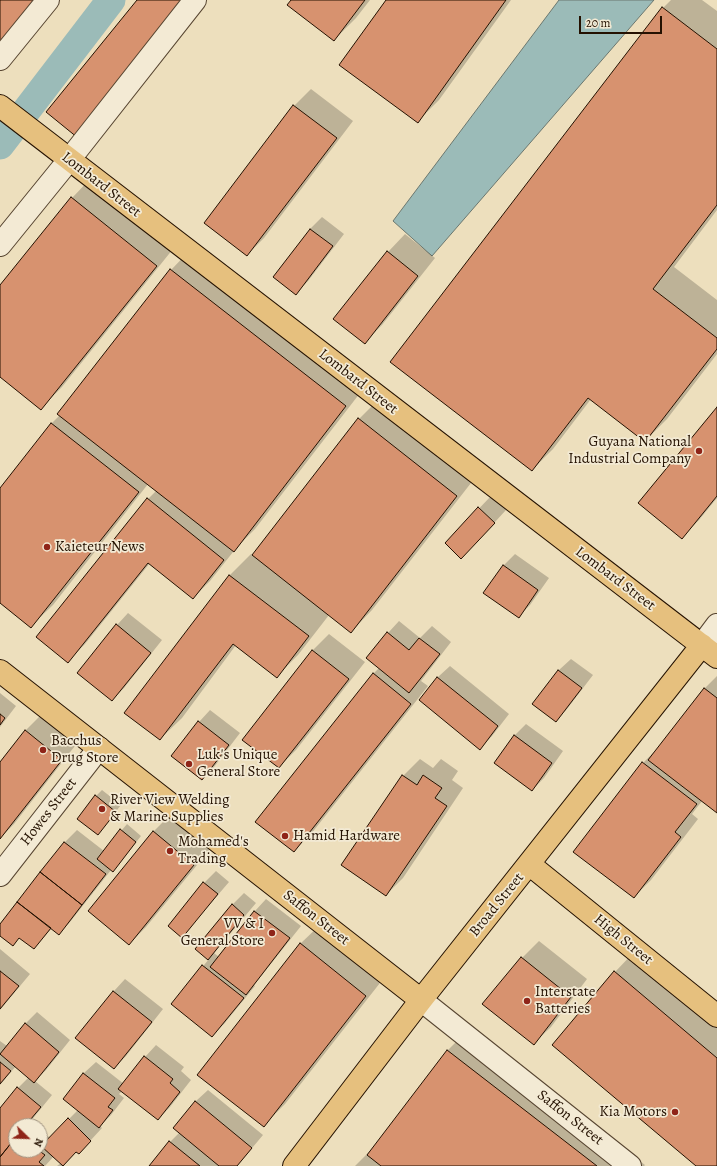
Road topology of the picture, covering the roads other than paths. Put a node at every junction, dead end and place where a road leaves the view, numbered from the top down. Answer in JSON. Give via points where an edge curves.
{"nodes":[{"id":1,"x":48,"y":0,"type":"edge"},
{"id":2,"x":195,"y":0,"type":"edge"},
{"id":3,"x":0,"y":59,"type":"edge"},
{"id":4,"x":0,"y":106,"type":"edge"},
{"id":5,"x":69,"y":160,"type":"junction"},
{"id":6,"x":0,"y":245,"type":"edge"},
{"id":7,"x":717,"y":625,"type":"edge"},
{"id":8,"x":709,"y":651,"type":"edge"},
{"id":9,"x":0,"y":671,"type":"edge"},
{"id":10,"x":99,"y":748,"type":"junction"},
{"id":11,"x":529,"y":864,"type":"junction"},
{"id":12,"x":0,"y":875,"type":"edge"},
{"id":13,"x":421,"y":1000,"type":"junction"},
{"id":14,"x":717,"y":1016,"type":"edge"},
{"id":15,"x":294,"y":1166,"type":"edge"},
{"id":16,"x":630,"y":1166,"type":"edge"}],
"edges":[{"from":1,"to":3,"type":"street"},
{"from":2,"to":5,"type":"street"},
{"from":4,"to":5,"type":"main road","name":"Lombard Street"},
{"from":5,"to":6,"type":"street"},
{"from":5,"to":8,"type":"main road","name":"Lombard Street"},
{"from":7,"to":8,"type":"street"},
{"from":8,"to":11,"type":"main road","name":"Broad Street"},
{"from":9,"to":10,"type":"main road","name":"Saffon Street"},
{"from":10,"to":12,"type":"street","name":"Howes Street"},
{"from":10,"to":13,"type":"main road","name":"Saffon Street"},
{"from":11,"to":13,"type":"main road","name":"Broad Street"},
{"from":11,"to":14,"type":"main road","name":"High Street"},
{"from":13,"to":15,"type":"main road","name":"Broad Street"},
{"from":13,"to":16,"type":"street","name":"Saffon Street"}]}
